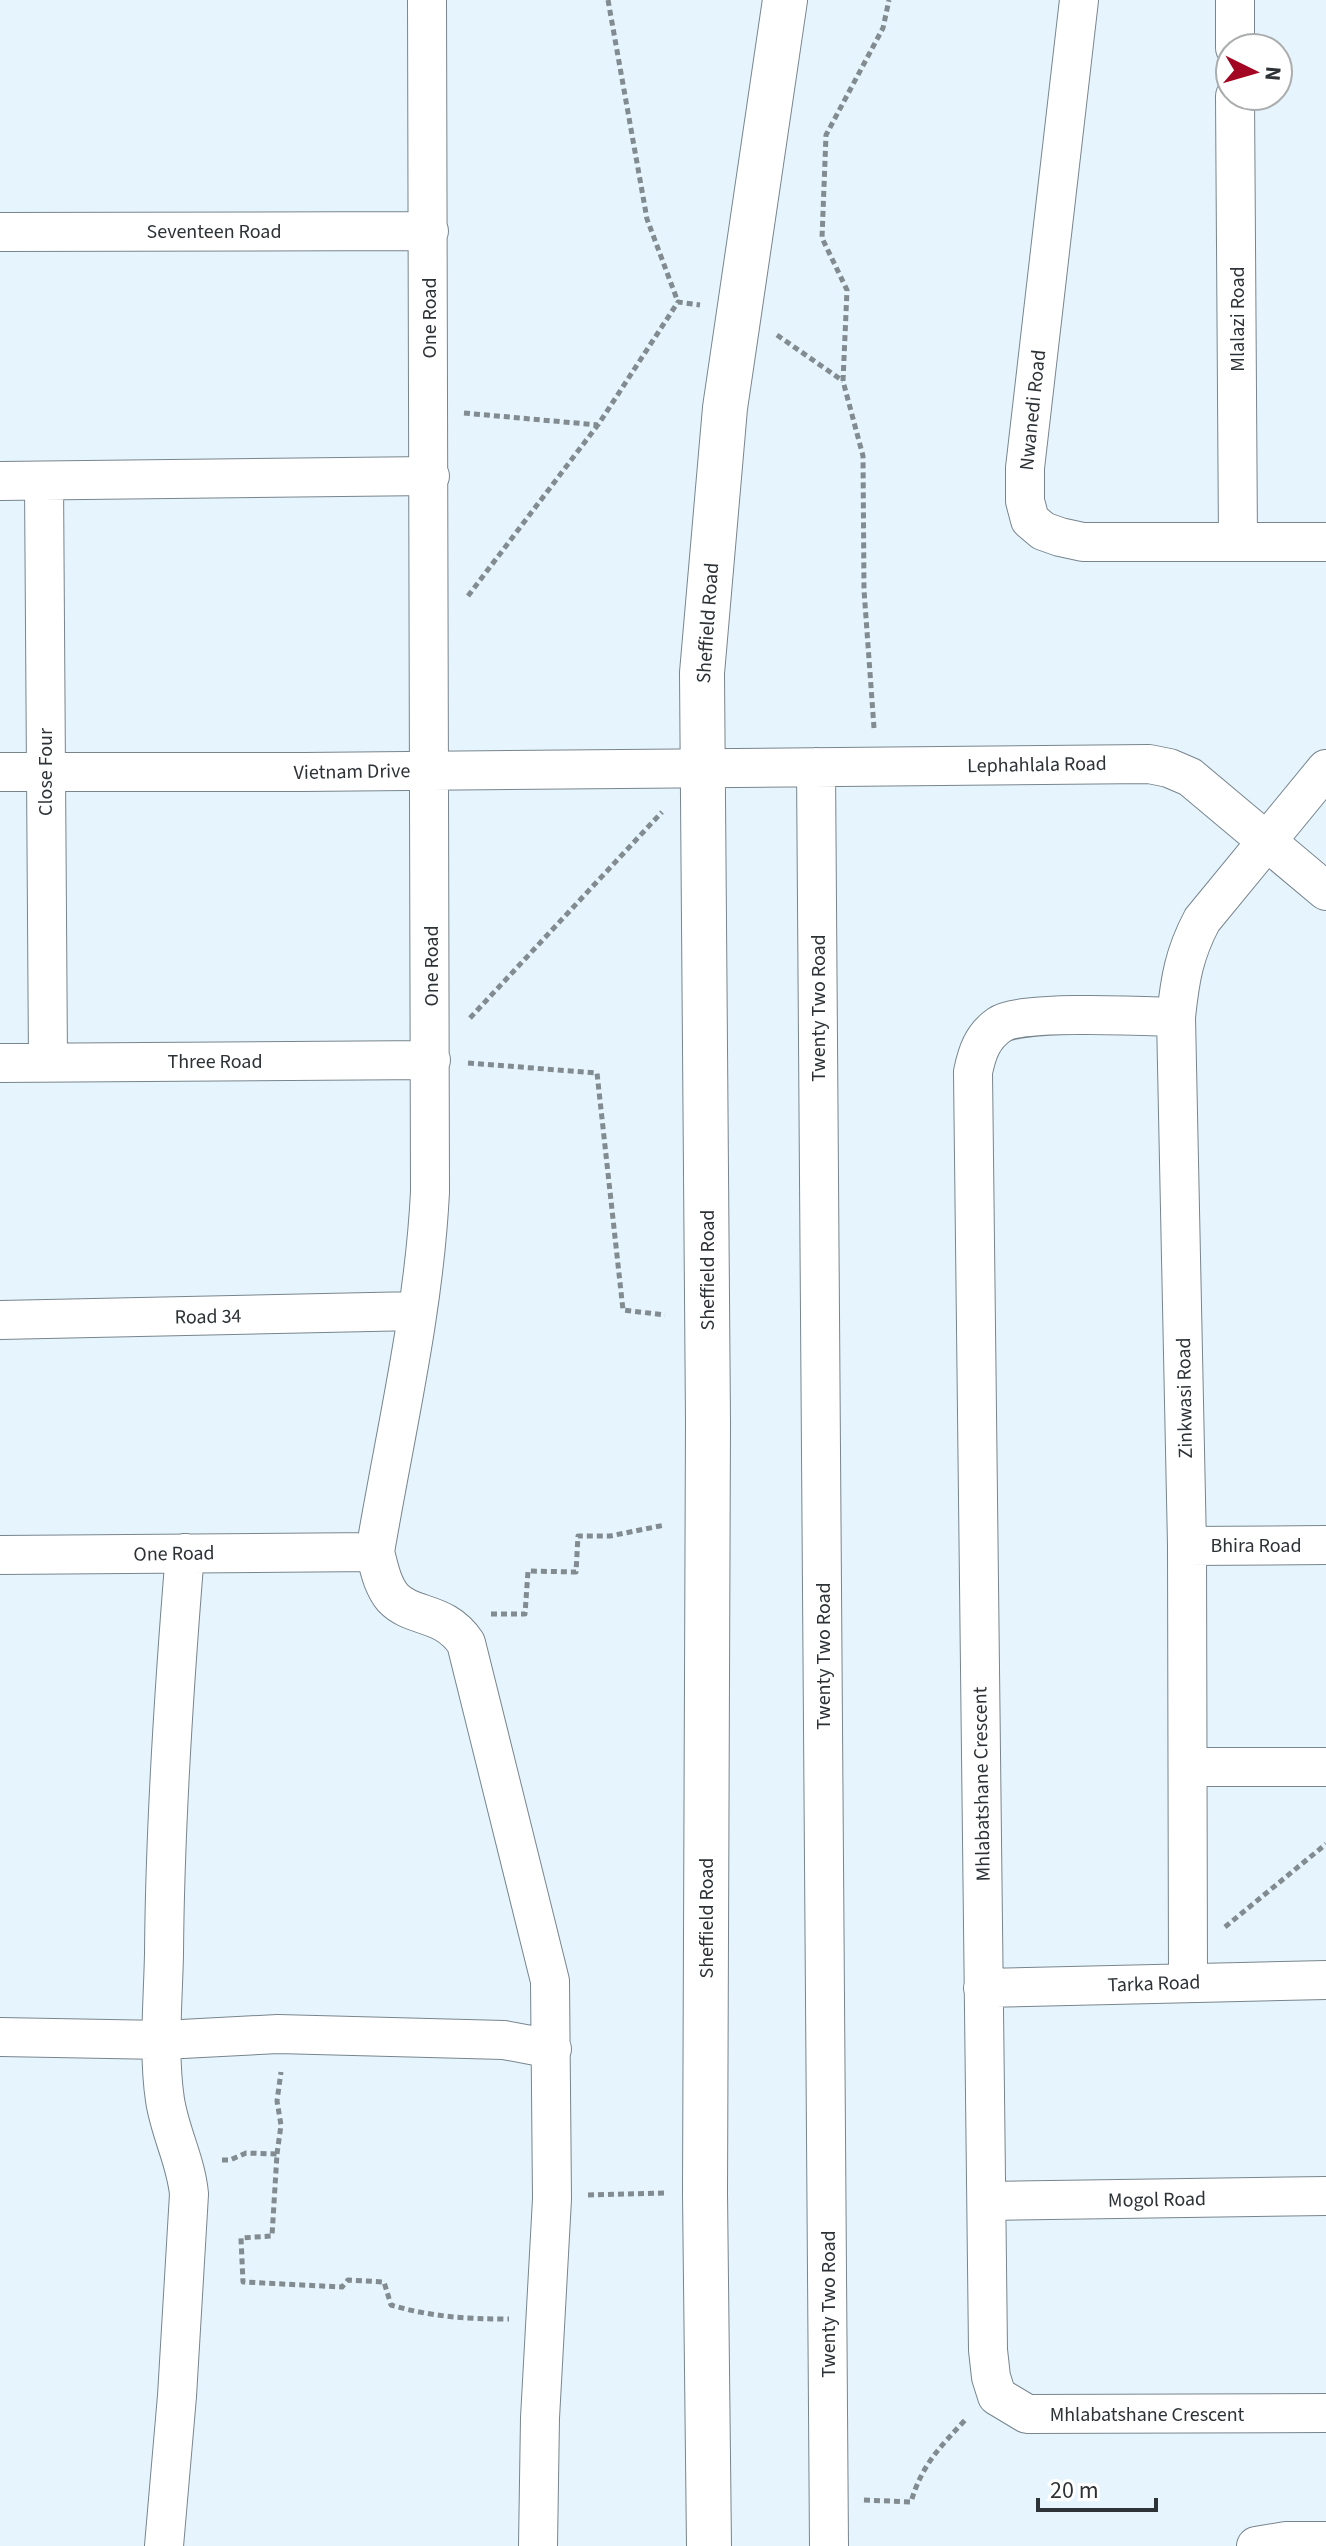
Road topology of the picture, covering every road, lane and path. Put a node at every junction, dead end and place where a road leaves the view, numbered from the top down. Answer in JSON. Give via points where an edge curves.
{"nodes":[{"id":1,"x":427,"y":0,"type":"edge"},
{"id":2,"x":608,"y":0,"type":"edge"},
{"id":3,"x":785,"y":0,"type":"edge"},
{"id":4,"x":889,"y":0,"type":"edge"},
{"id":5,"x":1079,"y":0,"type":"edge"},
{"id":6,"x":1235,"y":0,"type":"edge"},
{"id":7,"x":1235,"y":32,"type":"edge"},
{"id":8,"x":1235,"y":112,"type":"edge"},
{"id":9,"x":429,"y":231,"type":"junction"},
{"id":10,"x":0,"y":232,"type":"edge"},
{"id":11,"x":678,"y":302,"type":"junction"},
{"id":12,"x":740,"y":309,"type":"junction"},
{"id":13,"x":843,"y":381,"type":"junction"},
{"id":14,"x":598,"y":425,"type":"junction"},
{"id":15,"x":430,"y":476,"type":"junction"},
{"id":16,"x":0,"y":481,"type":"edge"},
{"id":17,"x":44,"y":481,"type":"junction"},
{"id":18,"x":1238,"y":542,"type":"junction"},
{"id":19,"x":1326,"y":542,"type":"edge"},
{"id":20,"x":430,"y":603,"type":"junction"},
{"id":21,"x":877,"y":765,"type":"junction"},
{"id":22,"x":816,"y":767,"type":"junction"},
{"id":23,"x":703,"y":768,"type":"junction"},
{"id":24,"x":1326,"y":769,"type":"edge"},
{"id":25,"x":431,"y":770,"type":"junction"},
{"id":26,"x":45,"y":771,"type":"junction"},
{"id":27,"x":0,"y":772,"type":"edge"},
{"id":28,"x":1265,"y":842,"type":"junction"},
{"id":29,"x":1326,"y":891,"type":"edge"},
{"id":30,"x":1176,"y":1017,"type":"junction"},
{"id":31,"x":431,"y":1060,"type":"junction"},
{"id":32,"x":48,"y":1062,"type":"junction"},
{"id":33,"x":0,"y":1063,"type":"edge"},
{"id":34,"x":417,"y":1311,"type":"junction"},
{"id":35,"x":0,"y":1320,"type":"edge"},
{"id":36,"x":665,"y":1330,"type":"dead end"},
{"id":37,"x":707,"y":1522,"type":"junction"},
{"id":38,"x":1326,"y":1545,"type":"edge"},
{"id":39,"x":1187,"y":1546,"type":"junction"},
{"id":40,"x":375,"y":1552,"type":"junction"},
{"id":41,"x":185,"y":1553,"type":"junction"},
{"id":42,"x":0,"y":1555,"type":"edge"},
{"id":43,"x":451,"y":1625,"type":"junction"},
{"id":44,"x":1188,"y":1767,"type":"junction"},
{"id":45,"x":1326,"y":1767,"type":"edge"},
{"id":46,"x":1326,"y":1844,"type":"edge"},
{"id":47,"x":1188,"y":1966,"type":"junction"},
{"id":48,"x":1326,"y":1980,"type":"edge"},
{"id":49,"x":983,"y":1988,"type":"junction"},
{"id":50,"x":278,"y":2034,"type":"junction"},
{"id":51,"x":0,"y":2037,"type":"edge"},
{"id":52,"x":163,"y":2040,"type":"junction"},
{"id":53,"x":552,"y":2049,"type":"junction"},
{"id":54,"x":277,"y":2154,"type":"junction"},
{"id":55,"x":183,"y":2159,"type":"junction"},
{"id":56,"x":705,"y":2193,"type":"junction"},
{"id":57,"x":1326,"y":2196,"type":"edge"},
{"id":58,"x":552,"y":2199,"type":"junction"},
{"id":59,"x":988,"y":2201,"type":"junction"},
{"id":60,"x":546,"y":2319,"type":"junction"},
{"id":61,"x":997,"y":2396,"type":"junction"},
{"id":62,"x":1326,"y":2413,"type":"edge"},
{"id":63,"x":829,"y":2499,"type":"junction"},
{"id":64,"x":1326,"y":2541,"type":"edge"},
{"id":65,"x":164,"y":2546,"type":"edge"},
{"id":66,"x":538,"y":2546,"type":"edge"},
{"id":67,"x":709,"y":2546,"type":"edge"},
{"id":68,"x":829,"y":2546,"type":"edge"},
{"id":69,"x":1256,"y":2546,"type":"edge"}],
"edges":[{"from":1,"to":9,"type":"street","name":"One Road"},
{"from":2,"to":11,"type":"path","via":[[647,219]]},
{"from":3,"to":12,"type":"street","name":"Sheffield Road"},
{"from":4,"to":13,"type":"path","via":[[883,28],[826,135],[822,238],[847,290]]},
{"from":5,"to":18,"type":"street","name":"Nwanedi Road","via":[[1025,468],[1030,520],[1043,531],[1083,542]]},
{"from":6,"to":7,"type":"street"},
{"from":8,"to":18,"type":"street","name":"Mlalazi Road"},
{"from":9,"to":10,"type":"street","name":"Seventeen Road"},
{"from":9,"to":15,"type":"street","name":"One Road"},
{"from":11,"to":12,"type":"path"},
{"from":11,"to":14,"type":"path"},
{"from":12,"to":13,"type":"path"},
{"from":12,"to":23,"type":"street","name":"Sheffield Road","via":[[709,582],[702,673]]},
{"from":13,"to":21,"type":"path","via":[[863,456],[864,590]]},
{"from":14,"to":15,"type":"path","via":[[463,413]]},
{"from":14,"to":20,"type":"path","via":[[465,599]]},
{"from":15,"to":17,"type":"street"},
{"from":15,"to":20,"type":"street","name":"One Road"},
{"from":16,"to":17,"type":"street"},
{"from":17,"to":26,"type":"street","name":"Close Four"},
{"from":18,"to":19,"type":"street","name":"Nwanedi Road"},
{"from":20,"to":25,"type":"street","name":"One Road"},
{"from":21,"to":22,"type":"street","name":"Lephahlala Road"},
{"from":21,"to":28,"type":"street","name":"Lephahlala Road","via":[[1118,763],[1169,768],[1190,777]]},
{"from":22,"to":23,"type":"street","name":"Lephahlala Road"},
{"from":22,"to":63,"type":"street","name":"Twenty Two Road"},
{"from":23,"to":25,"type":"street","name":"Vietnam Drive"},
{"from":23,"to":31,"type":"path"},
{"from":23,"to":37,"type":"street","name":"Sheffield Road"},
{"from":24,"to":28,"type":"street","name":"Zinkwasi Road"},
{"from":25,"to":26,"type":"street","name":"Vietnam Drive"},
{"from":25,"to":31,"type":"street","name":"One Road"},
{"from":26,"to":27,"type":"street","name":"Vietnam Drive"},
{"from":26,"to":32,"type":"street","name":"Close Four"},
{"from":28,"to":29,"type":"street","name":"Lephahlala Road"},
{"from":28,"to":30,"type":"street","name":"Zinkwasi Road","via":[[1189,944]]},
{"from":30,"to":39,"type":"street","name":"Zinkwasi Road"},
{"from":30,"to":49,"type":"street","name":"Mhlabatshane Crescent","via":[[1019,1018],[1001,1023],[989,1034],[973,1072]]},
{"from":31,"to":32,"type":"street","name":"Three Road"},
{"from":31,"to":34,"type":"street","name":"One Road","via":[[428,1233]]},
{"from":31,"to":36,"type":"path","via":[[597,1073],[623,1310],[665,1315]]},
{"from":32,"to":33,"type":"street","name":"Three Road"},
{"from":34,"to":35,"type":"street","name":"Road 34"},
{"from":34,"to":40,"type":"street","name":"One Road"},
{"from":37,"to":43,"type":"path","via":[[578,1536],[576,1572],[528,1571],[525,1614],[487,1614]]},
{"from":37,"to":56,"type":"street","name":"Sheffield Road"},
{"from":38,"to":39,"type":"street","name":"Bhira Road"},
{"from":39,"to":44,"type":"street","name":"Zinkwasi Road"},
{"from":40,"to":41,"type":"street","name":"One Road"},
{"from":40,"to":43,"type":"street","via":[[394,1599]]},
{"from":41,"to":42,"type":"street","name":"One Road"},
{"from":41,"to":52,"type":"street","via":[[168,1778]]},
{"from":43,"to":53,"type":"street","via":[[466,1643],[544,1950]]},
{"from":44,"to":45,"type":"street"},
{"from":44,"to":47,"type":"street","name":"Zinkwasi Road"},
{"from":46,"to":47,"type":"path","via":[[1213,1937]]},
{"from":47,"to":48,"type":"street","name":"Tarka Road"},
{"from":47,"to":49,"type":"street","name":"Tarka Road"},
{"from":49,"to":59,"type":"street","name":"Mhlabatshane Crescent"},
{"from":50,"to":52,"type":"street"},
{"from":50,"to":53,"type":"street","via":[[504,2040]]},
{"from":50,"to":54,"type":"path"},
{"from":51,"to":52,"type":"street"},
{"from":52,"to":55,"type":"street","via":[[165,2099]]},
{"from":53,"to":58,"type":"street"},
{"from":54,"to":55,"type":"path"},
{"from":54,"to":60,"type":"path","via":[[272,2236],[241,2238],[243,2282],[342,2287],[348,2280],[368,2280],[384,2282],[391,2305],[423,2314]]},
{"from":55,"to":65,"type":"street","via":[[189,2194],[185,2293]]},
{"from":56,"to":58,"type":"path"},
{"from":56,"to":67,"type":"street","name":"Sheffield Road"},
{"from":57,"to":59,"type":"street","name":"Mogol Road"},
{"from":58,"to":60,"type":"street"},
{"from":59,"to":61,"type":"street","name":"Mhlabatshane Crescent","via":[[988,2350]]},
{"from":60,"to":66,"type":"street"},
{"from":61,"to":62,"type":"street","name":"Mhlabatshane Crescent","via":[[1027,2414]]},
{"from":61,"to":63,"type":"path","via":[[970,2415],[932,2455],[911,2502]]},
{"from":63,"to":68,"type":"street","name":"Twenty Two Road"},
{"from":64,"to":69,"type":"street"}]}
